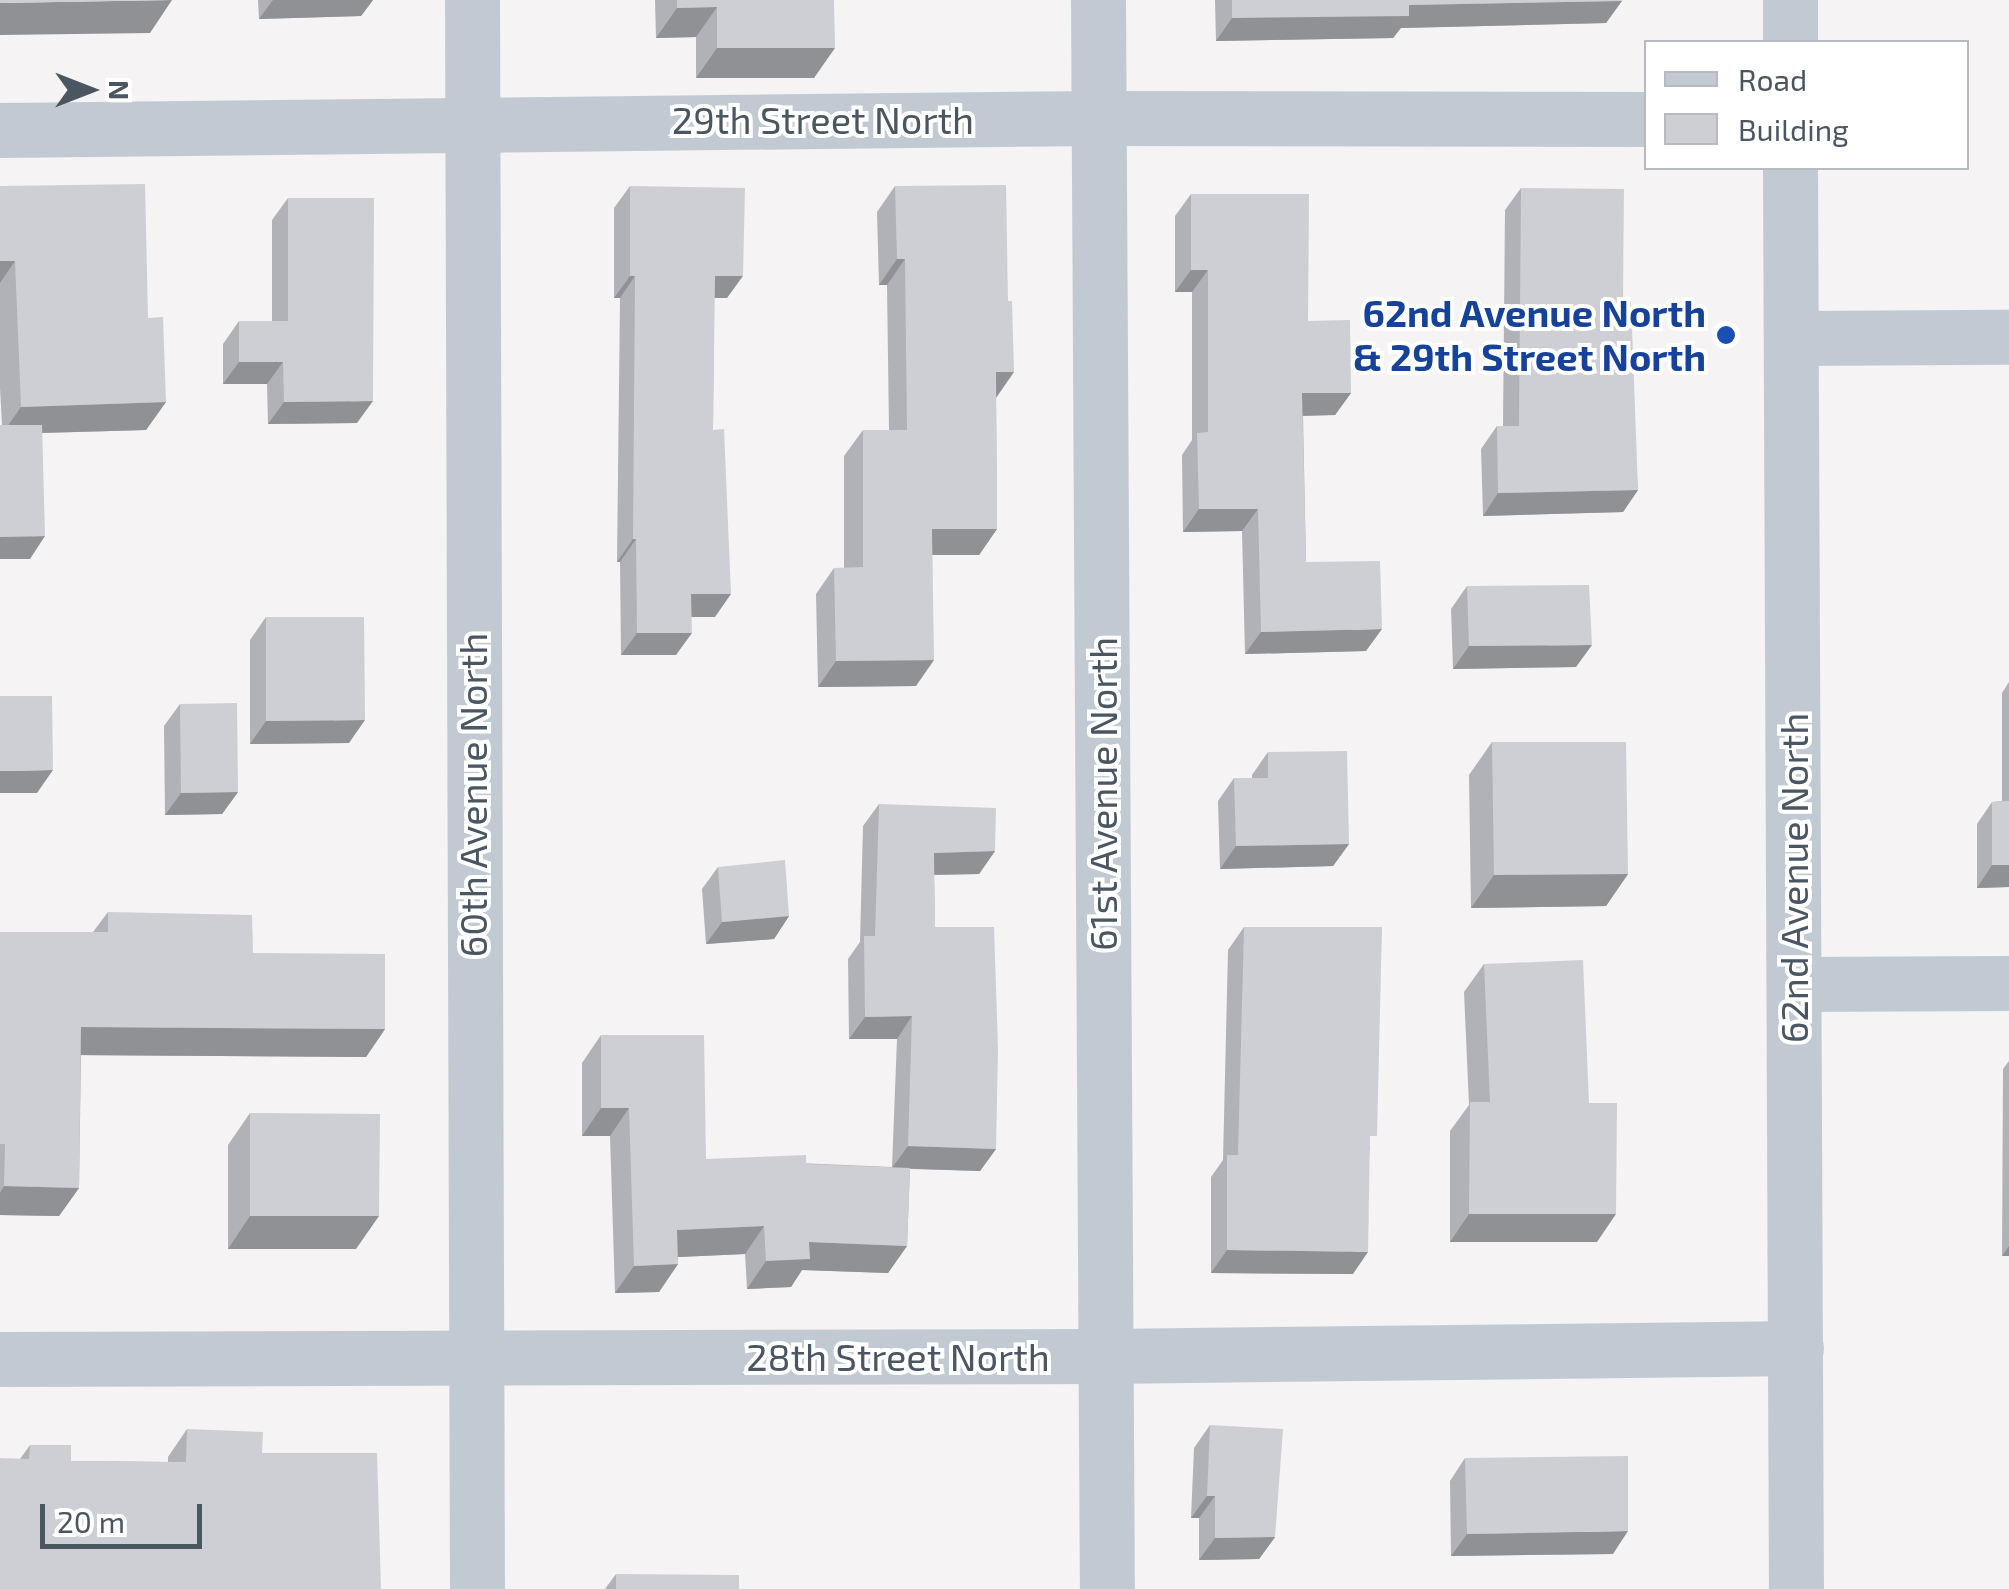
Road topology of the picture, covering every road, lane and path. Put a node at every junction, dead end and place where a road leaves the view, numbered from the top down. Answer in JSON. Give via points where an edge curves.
{"nodes":[{"id":1,"x":472,"y":0,"type":"edge"},
{"id":2,"x":1098,"y":0,"type":"edge"},
{"id":3,"x":1790,"y":0,"type":"edge"},
{"id":4,"x":1790,"y":40,"type":"edge"},
{"id":5,"x":1099,"y":118,"type":"junction"},
{"id":6,"x":1644,"y":120,"type":"edge"},
{"id":7,"x":472,"y":123,"type":"junction"},
{"id":8,"x":0,"y":130,"type":"edge"},
{"id":9,"x":1790,"y":170,"type":"edge"},
{"id":10,"x":2009,"y":337,"type":"edge"},
{"id":11,"x":1792,"y":338,"type":"junction"},
{"id":12,"x":2009,"y":982,"type":"edge"},
{"id":13,"x":1795,"y":984,"type":"junction"},
{"id":14,"x":1796,"y":1348,"type":"junction"},
{"id":15,"x":1106,"y":1356,"type":"junction"},
{"id":16,"x":474,"y":1357,"type":"junction"},
{"id":17,"x":0,"y":1360,"type":"edge"},
{"id":18,"x":477,"y":1589,"type":"edge"},
{"id":19,"x":1107,"y":1589,"type":"edge"},
{"id":20,"x":1796,"y":1589,"type":"edge"}],
"edges":[{"from":1,"to":7,"type":"street","name":"60th Avenue North"},
{"from":2,"to":5,"type":"street","name":"61st Avenue North"},
{"from":3,"to":4,"type":"street"},
{"from":5,"to":6,"type":"street","name":"29th Street North"},
{"from":5,"to":7,"type":"street","name":"29th Street North"},
{"from":5,"to":15,"type":"street","name":"61st Avenue North"},
{"from":7,"to":8,"type":"street","name":"29th Street North"},
{"from":7,"to":16,"type":"street","name":"60th Avenue North"},
{"from":9,"to":11,"type":"street","name":"62nd Avenue North"},
{"from":10,"to":11,"type":"street"},
{"from":11,"to":13,"type":"street","name":"62nd Avenue North"},
{"from":12,"to":13,"type":"street"},
{"from":13,"to":14,"type":"street","name":"62nd Avenue North"},
{"from":14,"to":15,"type":"street","name":"28th Street North"},
{"from":14,"to":20,"type":"street","name":"62nd Avenue North"},
{"from":15,"to":16,"type":"street","name":"28th Street North"},
{"from":15,"to":19,"type":"street","name":"61st Avenue North"},
{"from":16,"to":17,"type":"street","name":"28th Street North"},
{"from":16,"to":18,"type":"street","name":"60th Avenue North"}]}
